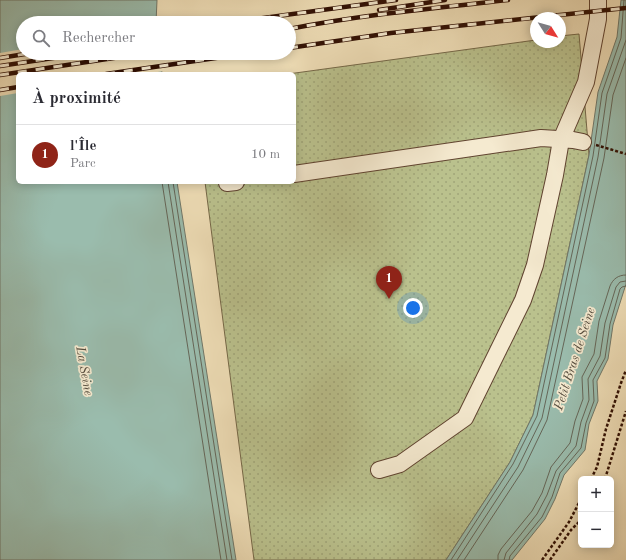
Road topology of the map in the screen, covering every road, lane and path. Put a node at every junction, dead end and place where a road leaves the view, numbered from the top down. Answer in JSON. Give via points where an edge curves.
{"nodes":[{"id":1,"x":598,"y":0,"type":"edge"},
{"id":2,"x":561,"y":140,"type":"junction"},
{"id":3,"x":583,"y":142,"type":"joint"},
{"id":4,"x":626,"y":154,"type":"edge"},
{"id":5,"x":296,"y":174,"type":"edge"},
{"id":6,"x":626,"y":370,"type":"edge"},
{"id":7,"x":626,"y":411,"type":"edge"},
{"id":8,"x":379,"y":470,"type":"dead end"},
{"id":9,"x":592,"y":476,"type":"edge"},
{"id":10,"x":606,"y":476,"type":"edge"},
{"id":11,"x":578,"y":505,"type":"edge"},
{"id":12,"x":578,"y":523,"type":"edge"},
{"id":13,"x":542,"y":560,"type":"edge"},
{"id":14,"x":550,"y":560,"type":"edge"}],
"edges":[{"from":1,"to":2,"type":"lane","via":[[598,18],[586,82]]},
{"from":2,"to":3,"type":"lane"},
{"from":2,"to":5,"type":"lane","via":[[541,138]]},
{"from":2,"to":8,"type":"lane","via":[[535,265],[523,300],[465,418],[400,464]]},
{"from":3,"to":4,"type":"path"},
{"from":6,"to":9,"type":"path"},
{"from":7,"to":10,"type":"path"},
{"from":11,"to":13,"type":"path"},
{"from":12,"to":14,"type":"path"}]}
